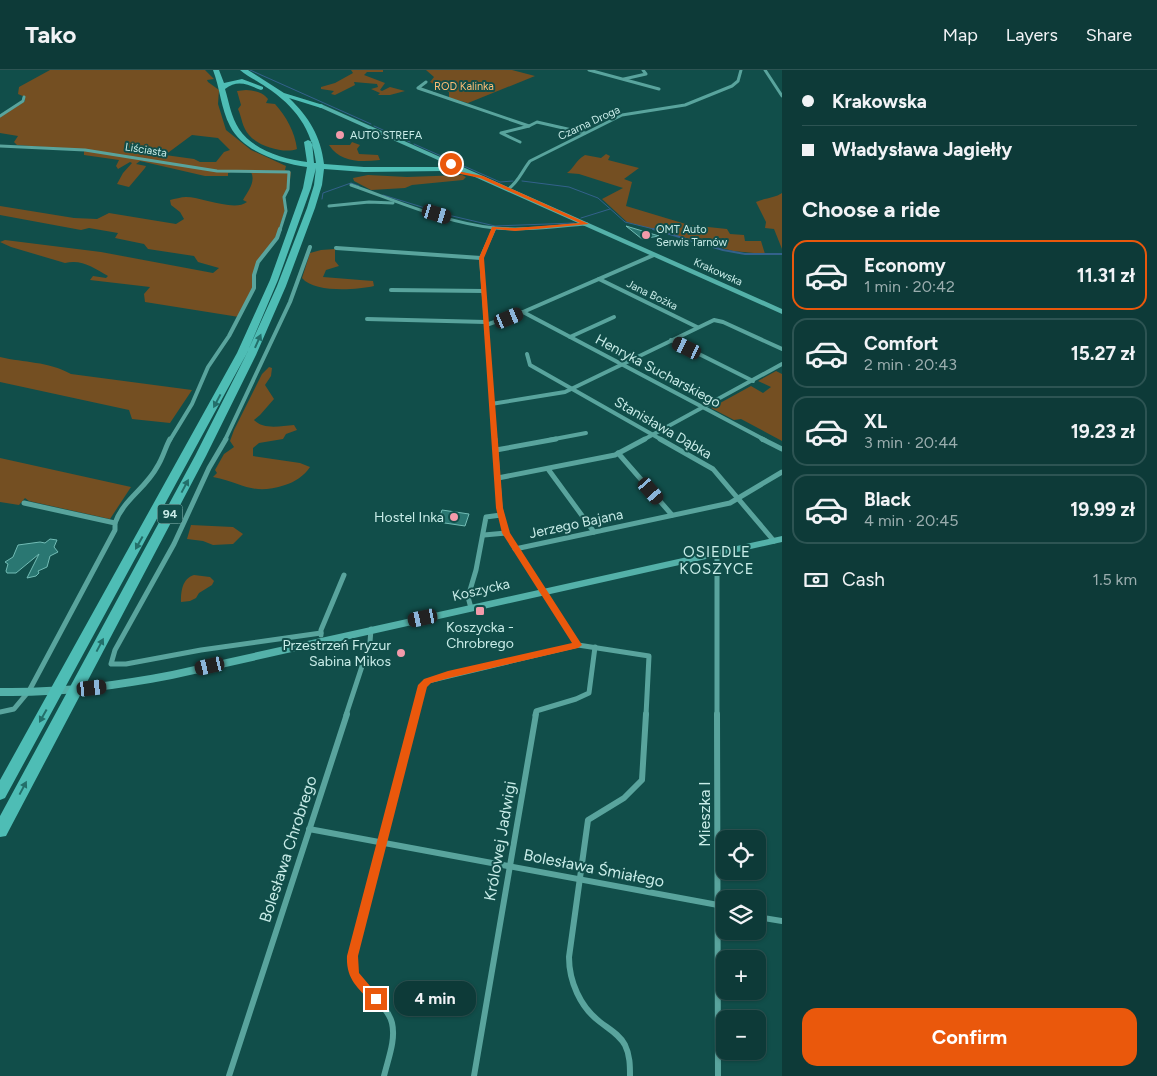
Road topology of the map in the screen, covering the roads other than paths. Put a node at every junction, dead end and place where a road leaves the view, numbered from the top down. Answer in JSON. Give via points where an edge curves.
{"nodes":[{"id":1,"x":216,"y":70,"type":"edge"},
{"id":2,"x":235,"y":70,"type":"edge"},
{"id":3,"x":243,"y":70,"type":"edge"},
{"id":4,"x":588,"y":70,"type":"edge"},
{"id":5,"x":643,"y":70,"type":"edge"},
{"id":6,"x":734,"y":70,"type":"edge"},
{"id":7,"x":741,"y":70,"type":"edge"},
{"id":8,"x":765,"y":70,"type":"edge"},
{"id":9,"x":624,"y":79,"type":"junction"},
{"id":10,"x":426,"y":82,"type":"dead end"},
{"id":11,"x":222,"y":88,"type":"junction"},
{"id":12,"x":660,"y":89,"type":"dead end"},
{"id":13,"x":277,"y":94,"type":"junction"},
{"id":14,"x":782,"y":96,"type":"edge"},
{"id":15,"x":24,"y":97,"type":"dead end"},
{"id":16,"x":321,"y":106,"type":"junction"},
{"id":17,"x":0,"y":116,"type":"edge"},
{"id":18,"x":304,"y":117,"type":"junction"},
{"id":19,"x":529,"y":126,"type":"junction"},
{"id":20,"x":585,"y":133,"type":"junction"},
{"id":21,"x":520,"y":142,"type":"dead end"},
{"id":22,"x":0,"y":146,"type":"edge"},
{"id":23,"x":445,"y":160,"type":"junction"},
{"id":24,"x":443,"y":169,"type":"junction"},
{"id":25,"x":470,"y":172,"type":"junction"},
{"id":26,"x":482,"y":177,"type":"junction"},
{"id":27,"x":351,"y":186,"type":"dead end"},
{"id":28,"x":508,"y":189,"type":"junction"},
{"id":29,"x":401,"y":203,"type":"junction"},
{"id":30,"x":329,"y":206,"type":"dead end"},
{"id":31,"x":586,"y":224,"type":"junction"},
{"id":32,"x":494,"y":228,"type":"junction"},
{"id":33,"x":310,"y":247,"type":"dead end"},
{"id":34,"x":336,"y":248,"type":"dead end"},
{"id":35,"x":654,"y":255,"type":"junction"},
{"id":36,"x":482,"y":258,"type":"junction"},
{"id":37,"x":599,"y":279,"type":"junction"},
{"id":38,"x":391,"y":290,"type":"dead end"},
{"id":39,"x":484,"y":292,"type":"junction"},
{"id":40,"x":523,"y":312,"type":"junction"},
{"id":41,"x":782,"y":312,"type":"edge"},
{"id":42,"x":614,"y":317,"type":"dead end"},
{"id":43,"x":367,"y":319,"type":"dead end"},
{"id":44,"x":486,"y":324,"type":"junction"},
{"id":45,"x":697,"y":327,"type":"junction"},
{"id":46,"x":570,"y":338,"type":"junction"},
{"id":47,"x":671,"y":340,"type":"junction"},
{"id":48,"x":782,"y":349,"type":"edge"},
{"id":49,"x":527,"y":354,"type":"dead end"},
{"id":50,"x":622,"y":364,"type":"junction"},
{"id":51,"x":782,"y":364,"type":"edge"},
{"id":52,"x":752,"y":381,"type":"junction"},
{"id":53,"x":572,"y":390,"type":"junction"},
{"id":54,"x":491,"y":404,"type":"junction"},
{"id":55,"x":703,"y":407,"type":"junction"},
{"id":56,"x":586,"y":433,"type":"dead end"},
{"id":57,"x":654,"y":435,"type":"junction"},
{"id":58,"x":782,"y":449,"type":"edge"},
{"id":59,"x":496,"y":450,"type":"junction"},
{"id":60,"x":618,"y":453,"type":"junction"},
{"id":61,"x":548,"y":469,"type":"junction"},
{"id":62,"x":782,"y":472,"type":"edge"},
{"id":63,"x":498,"y":478,"type":"junction"},
{"id":64,"x":738,"y":500,"type":"junction"},
{"id":65,"x":24,"y":503,"type":"dead end"},
{"id":66,"x":501,"y":515,"type":"junction"},
{"id":67,"x":672,"y":515,"type":"junction"},
{"id":68,"x":115,"y":523,"type":"junction"},
{"id":69,"x":594,"y":532,"type":"junction"},
{"id":70,"x":506,"y":533,"type":"junction"},
{"id":71,"x":484,"y":535,"type":"junction"},
{"id":72,"x":778,"y":540,"type":"edge"},
{"id":73,"x":515,"y":549,"type":"junction"},
{"id":74,"x":717,"y":553,"type":"junction"},
{"id":75,"x":344,"y":575,"type":"dead end"},
{"id":76,"x":543,"y":592,"type":"junction"},
{"id":77,"x":471,"y":608,"type":"junction"},
{"id":78,"x":371,"y":630,"type":"junction"},
{"id":79,"x":322,"y":636,"type":"junction"},
{"id":80,"x":578,"y":645,"type":"junction"},
{"id":81,"x":595,"y":647,"type":"junction"},
{"id":82,"x":3,"y":692,"type":"edge"},
{"id":83,"x":0,"y":712,"type":"edge"},
{"id":84,"x":0,"y":794,"type":"edge"},
{"id":85,"x":309,"y":829,"type":"junction"},
{"id":86,"x":0,"y":831,"type":"edge"},
{"id":87,"x":382,"y":842,"type":"junction"},
{"id":88,"x":510,"y":866,"type":"junction"},
{"id":89,"x":579,"y":879,"type":"junction"},
{"id":90,"x":718,"y":890,"type":"edge"},
{"id":91,"x":716,"y":905,"type":"edge"},
{"id":92,"x":766,"y":918,"type":"edge"},
{"id":93,"x":782,"y":921,"type":"edge"},
{"id":94,"x":718,"y":940,"type":"edge"},
{"id":95,"x":229,"y":1076,"type":"edge"},
{"id":96,"x":384,"y":1076,"type":"edge"},
{"id":97,"x":474,"y":1076,"type":"edge"},
{"id":98,"x":630,"y":1076,"type":"edge"},
{"id":99,"x":718,"y":1076,"type":"edge"}],
"edges":[{"from":1,"to":11,"type":"main road"},
{"from":2,"to":13,"type":"main road","number":"94"},
{"from":3,"to":13,"type":"main road","number":"94"},
{"from":4,"to":9,"type":"street"},
{"from":5,"to":9,"type":"street","via":[[646,74]]},
{"from":6,"to":7,"type":"street"},
{"from":7,"to":20,"type":"street","name":"Czarna Droga","via":[[738,81],[732,86],[685,105],[622,115]]},
{"from":8,"to":14,"type":"street"},
{"from":9,"to":12,"type":"street"},
{"from":10,"to":19,"type":"street","via":[[418,88]]},
{"from":11,"to":13,"type":"main road","via":[[231,83],[247,82]]},
{"from":11,"to":24,"type":"main road","via":[[235,128],[262,150],[290,160],[341,168]]},
{"from":13,"to":16,"type":"main road"},
{"from":13,"to":18,"type":"main road","number":"94"},
{"from":13,"to":84,"type":"main road","number":"94","one_way":true,"via":[[302,127],[310,148],[311,167],[307,188],[274,280],[216,404]]},
{"from":15,"to":17,"type":"street","via":[[23,101]]},
{"from":16,"to":18,"type":"main road","via":[[304,108]]},
{"from":16,"to":23,"type":"main road","name":"Krakowska"},
{"from":86,"to":18,"type":"main road","number":"94","one_way":true,"via":[[228,404],[271,313],[318,178],[318,150]]},
{"from":19,"to":20,"type":"street","via":[[536,122]]},
{"from":19,"to":21,"type":"street","via":[[501,133]]},
{"from":20,"to":28,"type":"street","name":"Czarna Droga","via":[[530,161],[516,184]]},
{"from":22,"to":68,"type":"street","name":"Liściasta","via":[[85,150],[217,171],[289,172],[284,197],[286,211],[277,238],[258,262],[254,288],[229,336],[208,367],[157,468],[126,502]]},
{"from":23,"to":24,"type":"main road","via":[[450,166]]},
{"from":23,"to":25,"type":"main road","name":"Krakowska"},
{"from":24,"to":25,"type":"main road","name":"Krakowska"},
{"from":24,"to":26,"type":"main road","name":"Krakowska"},
{"from":25,"to":26,"type":"main road","name":"Krakowska"},
{"from":26,"to":28,"type":"main road","name":"Krakowska"},
{"from":27,"to":29,"type":"street"},
{"from":28,"to":31,"type":"main road","name":"Krakowska"},
{"from":29,"to":30,"type":"street"},
{"from":29,"to":32,"type":"street"},
{"from":31,"to":32,"type":"street"},
{"from":31,"to":35,"type":"main road","name":"Krakowska"},
{"from":32,"to":36,"type":"street"},
{"from":33,"to":79,"type":"street","via":[[297,286],[242,405],[174,544],[115,650],[111,664]]},
{"from":34,"to":36,"type":"street"},
{"from":35,"to":37,"type":"street"},
{"from":35,"to":41,"type":"main road","name":"Krakowska"},
{"from":36,"to":39,"type":"street"},
{"from":37,"to":40,"type":"street"},
{"from":37,"to":45,"type":"street","name":"Jana Bożka"},
{"from":38,"to":39,"type":"street"},
{"from":39,"to":44,"type":"street"},
{"from":40,"to":44,"type":"street"},
{"from":40,"to":46,"type":"street","name":"Henryka Sucharskiego"},
{"from":42,"to":46,"type":"street"},
{"from":43,"to":44,"type":"street"},
{"from":44,"to":54,"type":"street"},
{"from":45,"to":47,"type":"street"},
{"from":45,"to":48,"type":"street","via":[[719,321]]},
{"from":46,"to":50,"type":"street","name":"Henryka Sucharskiego"},
{"from":47,"to":50,"type":"street"},
{"from":47,"to":52,"type":"street"},
{"from":49,"to":53,"type":"street","name":"Stanisława Dąbka","via":[[530,365]]},
{"from":50,"to":53,"type":"street"},
{"from":50,"to":55,"type":"street","name":"Henryka Sucharskiego"},
{"from":51,"to":52,"type":"street"},
{"from":52,"to":55,"type":"street"},
{"from":53,"to":54,"type":"street"},
{"from":53,"to":57,"type":"street","name":"Stanisława Dąbka"},
{"from":54,"to":59,"type":"street"},
{"from":55,"to":57,"type":"street"},
{"from":55,"to":58,"type":"street","name":"Henryka Sucharskiego"},
{"from":56,"to":59,"type":"street"},
{"from":57,"to":60,"type":"street"},
{"from":57,"to":64,"type":"street","name":"Stanisława Dąbka","via":[[712,469]]},
{"from":59,"to":63,"type":"street"},
{"from":60,"to":61,"type":"street"},
{"from":60,"to":67,"type":"street"},
{"from":61,"to":63,"type":"street"},
{"from":61,"to":69,"type":"street"},
{"from":62,"to":64,"type":"street","name":"Jerzego Bajana"},
{"from":63,"to":66,"type":"street"},
{"from":64,"to":67,"type":"street","name":"Jerzego Bajana"},
{"from":64,"to":72,"type":"street","name":"Stanisława Dąbka"},
{"from":65,"to":68,"type":"street"},
{"from":66,"to":70,"type":"street"},
{"from":66,"to":71,"type":"street","via":[[486,517]]},
{"from":67,"to":69,"type":"street","name":"Jerzego Bajana"},
{"from":68,"to":83,"type":"street","via":[[112,536],[29,691],[20,705]]},
{"from":69,"to":73,"type":"street","name":"Jerzego Bajana"},
{"from":70,"to":71,"type":"street"},
{"from":70,"to":73,"type":"street"},
{"from":71,"to":77,"type":"street","via":[[468,597]]},
{"from":72,"to":74,"type":"main road","name":"Koszycka"},
{"from":73,"to":76,"type":"street"},
{"from":74,"to":76,"type":"main road","name":"Koszycka"},
{"from":74,"to":90,"type":"street","name":"Mieszka I"},
{"from":75,"to":79,"type":"street"},
{"from":76,"to":77,"type":"main road","name":"Koszycka"},
{"from":76,"to":80,"type":"street"},
{"from":77,"to":78,"type":"main road","name":"Koszycka"},
{"from":78,"to":79,"type":"main road","name":"Koszycka"},
{"from":78,"to":85,"type":"street","name":"Bolesława Chrobrego","via":[[370,642]]},
{"from":79,"to":82,"type":"main road","name":"Koszycka","via":[[128,683],[49,692]]},
{"from":80,"to":81,"type":"street"},
{"from":80,"to":87,"type":"street","via":[[448,675],[423,685]]},
{"from":81,"to":88,"type":"street","name":"Królowej Jadwigi","via":[[589,693],[536,711]]},
{"from":81,"to":89,"type":"street","via":[[649,656],[642,780],[626,798],[588,820]]},
{"from":85,"to":87,"type":"street","name":"Bolesława Śmiałego"},
{"from":85,"to":95,"type":"street","name":"Bolesława Chrobrego"},
{"from":87,"to":88,"type":"street","name":"Bolesława Śmiałego"},
{"from":87,"to":96,"type":"street","via":[[352,968],[354,976],[392,1021],[394,1032]]},
{"from":88,"to":89,"type":"street","name":"Bolesława Śmiałego"},
{"from":88,"to":97,"type":"street","name":"Królowej Jadwigi"},
{"from":89,"to":91,"type":"street","name":"Bolesława Śmiałego"},
{"from":89,"to":98,"type":"street","via":[[569,963],[583,1005],[615,1032],[630,1053]]},
{"from":92,"to":93,"type":"street"},
{"from":94,"to":99,"type":"street","name":"Mieszka I"}]}
